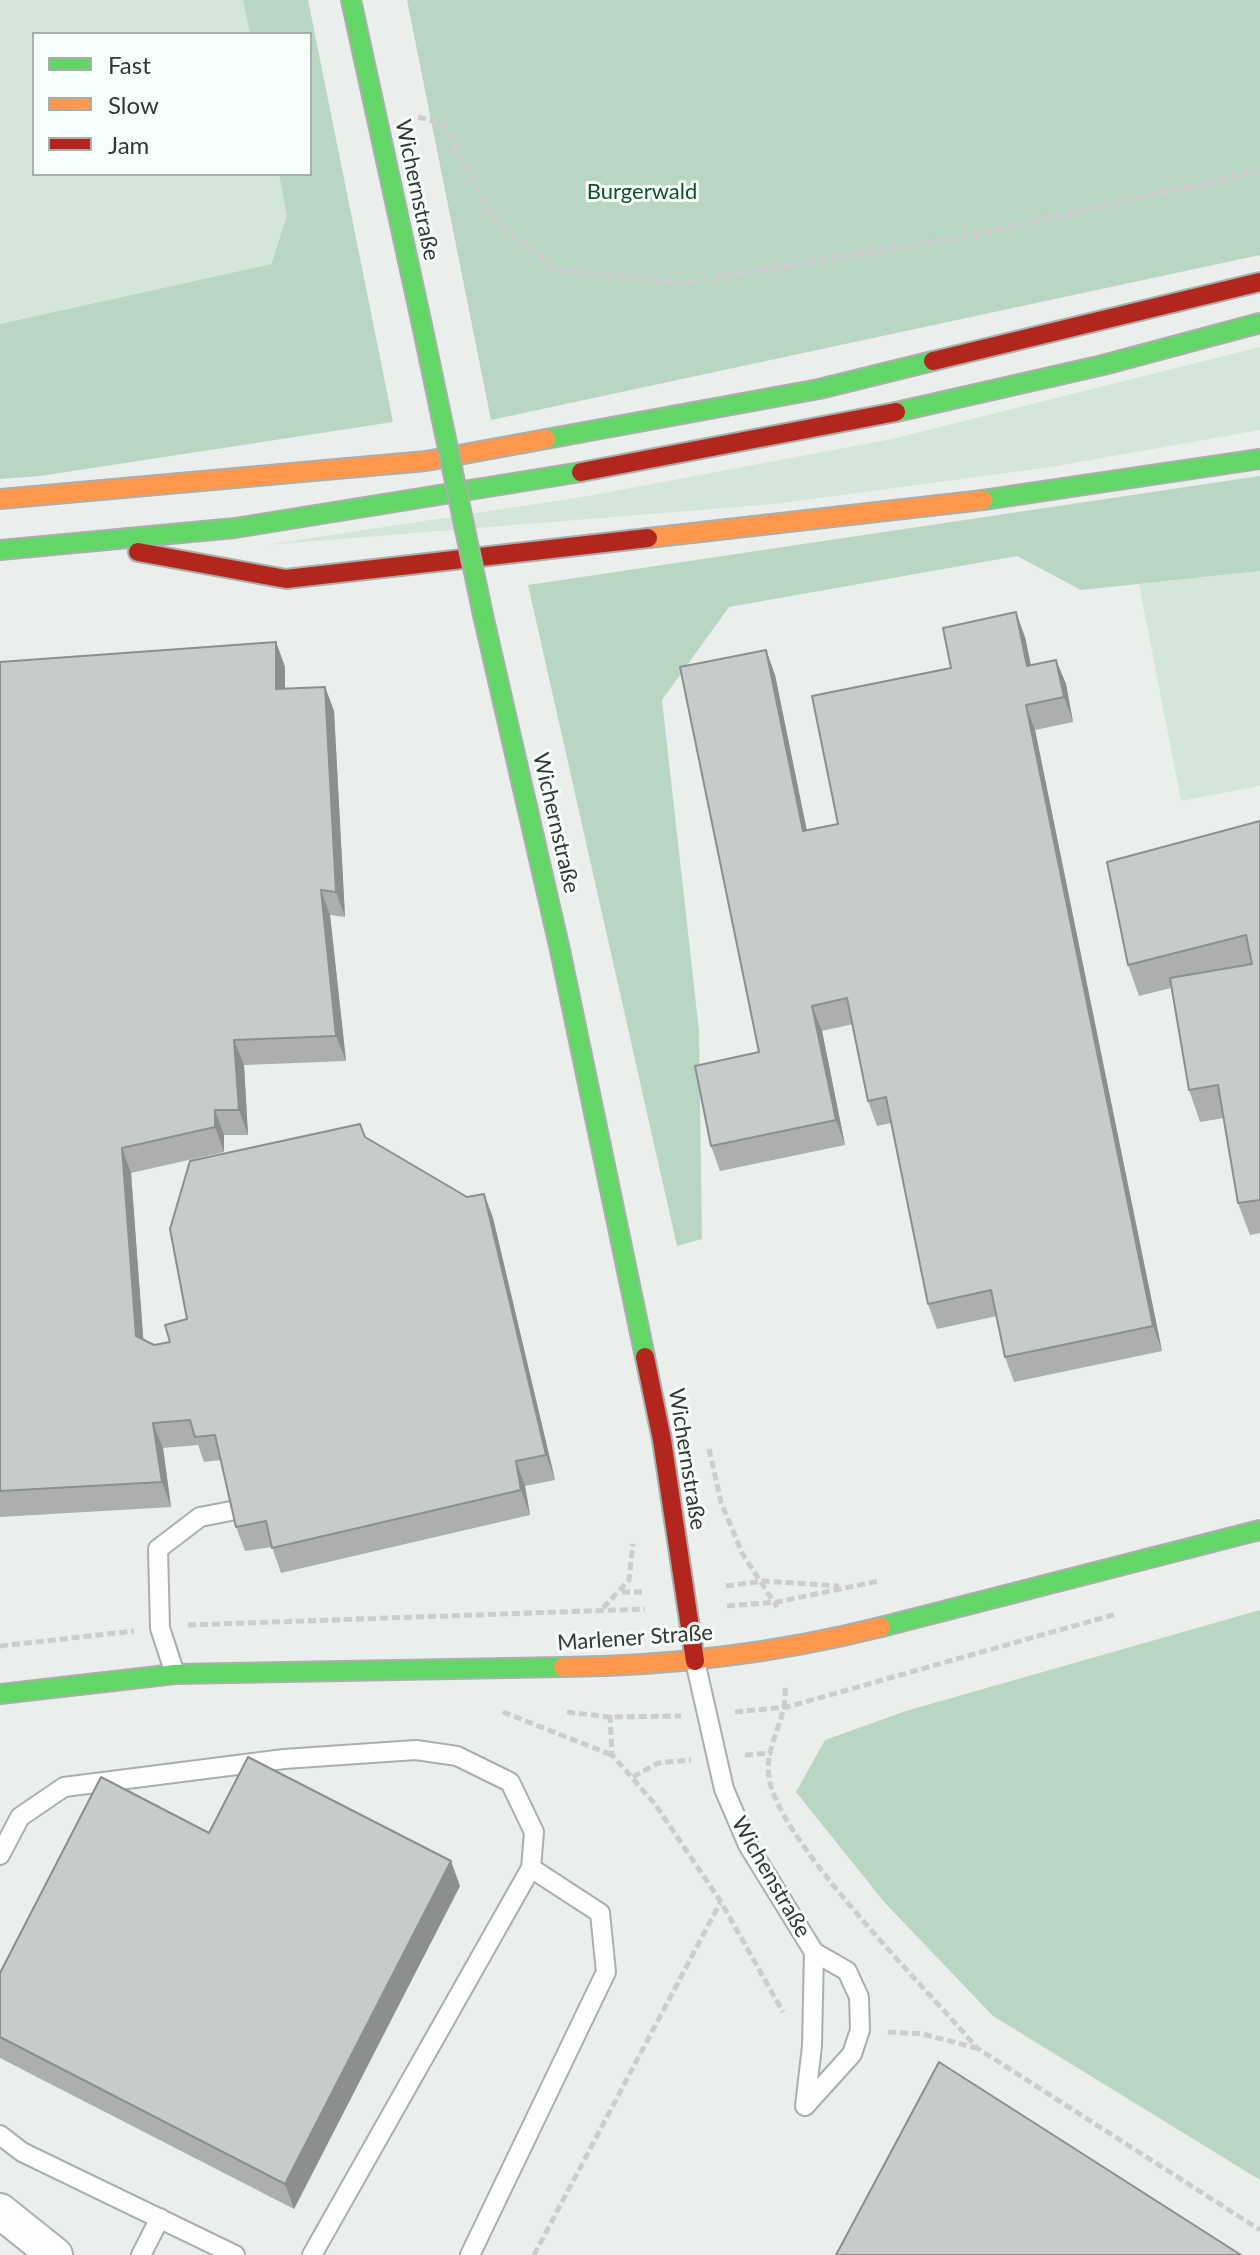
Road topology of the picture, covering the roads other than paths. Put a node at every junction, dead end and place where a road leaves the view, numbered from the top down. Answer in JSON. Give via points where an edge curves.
{"nodes":[{"id":1,"x":351,"y":0,"type":"edge"},
{"id":2,"x":1260,"y":282,"type":"edge"},
{"id":3,"x":1260,"y":323,"type":"edge"},
{"id":4,"x":1260,"y":459,"type":"edge"},
{"id":5,"x":0,"y":499,"type":"edge"},
{"id":6,"x":96,"y":545,"type":"junction"},
{"id":7,"x":0,"y":550,"type":"edge"},
{"id":8,"x":236,"y":1510,"type":"edge"},
{"id":9,"x":1260,"y":1530,"type":"edge"},
{"id":10,"x":695,"y":1661,"type":"junction"},
{"id":11,"x":175,"y":1674,"type":"junction"},
{"id":12,"x":0,"y":1694,"type":"edge"},
{"id":13,"x":0,"y":1855,"type":"edge"},
{"id":14,"x":531,"y":1868,"type":"junction"},
{"id":15,"x":814,"y":1952,"type":"junction"},
{"id":16,"x":0,"y":2135,"type":"edge"},
{"id":17,"x":0,"y":2211,"type":"edge"},
{"id":18,"x":160,"y":2218,"type":"junction"},
{"id":19,"x":55,"y":2255,"type":"edge"},
{"id":20,"x":141,"y":2255,"type":"edge"},
{"id":21,"x":235,"y":2255,"type":"edge"},
{"id":22,"x":312,"y":2255,"type":"edge"},
{"id":23,"x":470,"y":2255,"type":"edge"}],
"edges":[{"from":1,"to":10,"type":"main road","name":"Wichernstraße","bridge":true,"via":[[662,1440]]},
{"from":2,"to":5,"type":"main road","via":[[819,389],[426,461]]},
{"from":3,"to":6,"type":"main road","via":[[819,429],[408,504]]},
{"from":4,"to":6,"type":"main road","via":[[946,505],[286,579]]},
{"from":6,"to":7,"type":"main road"},
{"from":8,"to":11,"type":"lane","via":[[200,1517],[158,1549],[160,1628]]},
{"from":9,"to":10,"type":"main road","name":"Marlener Straße","via":[[833,1639]]},
{"from":10,"to":11,"type":"main road","name":"Marlener Straße"},
{"from":10,"to":15,"type":"lane","name":"Wichenstraße","via":[[724,1789],[748,1845]]},
{"from":11,"to":12,"type":"main road","name":"Marlener Straße"},
{"from":13,"to":14,"type":"lane","via":[[20,1817],[64,1787],[284,1759],[416,1750],[457,1756],[510,1782],[534,1832]]},
{"from":14,"to":22,"type":"lane"},
{"from":14,"to":23,"type":"lane","via":[[600,1913],[606,1972]]},
{"from":15,"to":15,"type":"lane","via":[[812,2046],[805,2106],[837,2075],[860,2030],[859,1997],[847,1971]]},
{"from":16,"to":18,"type":"lane","via":[[22,2152]]},
{"from":17,"to":19,"type":"street"},
{"from":18,"to":20,"type":"lane"},
{"from":18,"to":21,"type":"lane"}]}
